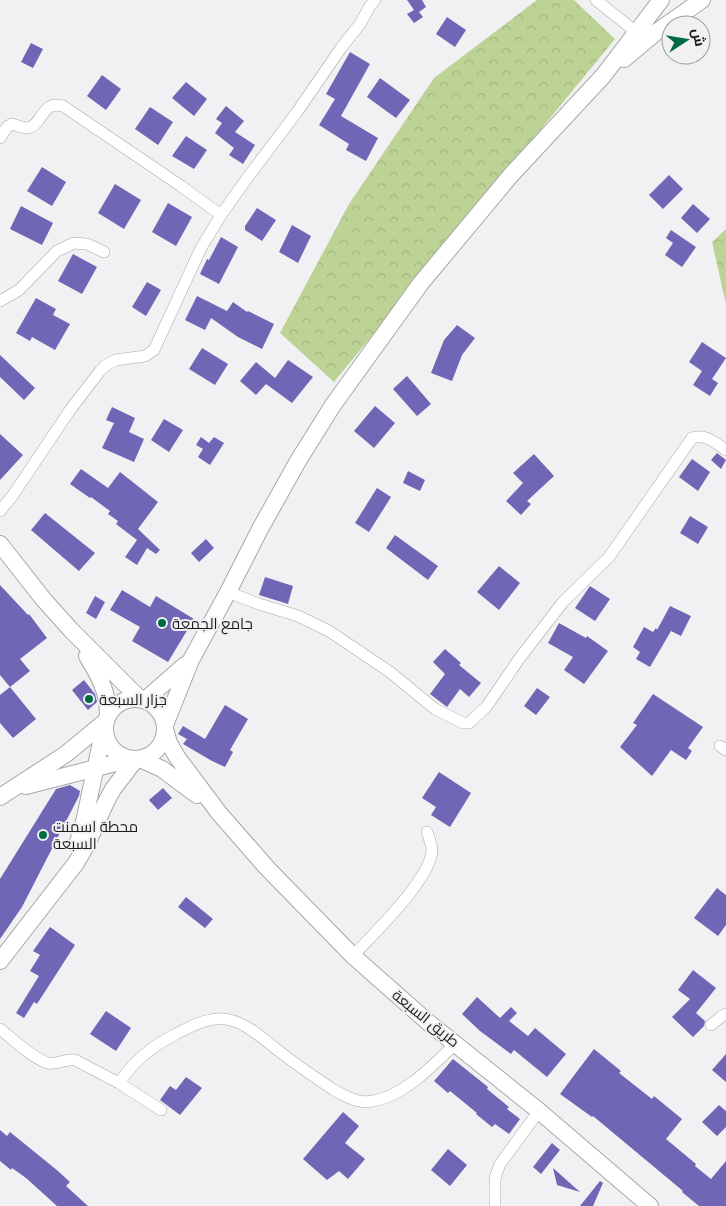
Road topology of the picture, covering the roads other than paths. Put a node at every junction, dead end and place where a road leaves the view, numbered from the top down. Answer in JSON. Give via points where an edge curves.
{"nodes":[{"id":1,"x":375,"y":0,"type":"edge"},
{"id":2,"x":596,"y":0,"type":"edge"},
{"id":3,"x":661,"y":0,"type":"edge"},
{"id":4,"x":702,"y":0,"type":"edge"},
{"id":5,"x":636,"y":32,"type":"junction"},
{"id":6,"x":603,"y":76,"type":"junction"},
{"id":7,"x":0,"y":138,"type":"edge"},
{"id":8,"x":221,"y":215,"type":"junction"},
{"id":9,"x":104,"y":252,"type":"dead end"},
{"id":10,"x":0,"y":301,"type":"edge"},
{"id":11,"x":726,"y":450,"type":"edge"},
{"id":12,"x":0,"y":511,"type":"edge"},
{"id":13,"x":0,"y":544,"type":"edge"},
{"id":14,"x":228,"y":592,"type":"junction"},
{"id":15,"x":71,"y":630,"type":"junction"},
{"id":16,"x":191,"y":660,"type":"junction"},
{"id":17,"x":143,"y":700,"type":"junction"},
{"id":18,"x":106,"y":721,"type":"junction"},
{"id":19,"x":165,"y":727,"type":"junction"},
{"id":20,"x":136,"y":759,"type":"junction"},
{"id":21,"x":95,"y":768,"type":"junction"},
{"id":22,"x":15,"y":789,"type":"junction"},
{"id":23,"x":0,"y":797,"type":"edge"},
{"id":24,"x":219,"y":813,"type":"junction"},
{"id":25,"x":427,"y":832,"type":"dead end"},
{"id":26,"x":66,"y":876,"type":"junction"},
{"id":27,"x":353,"y":956,"type":"junction"},
{"id":28,"x":0,"y":961,"type":"edge"},
{"id":29,"x":726,"y":1014,"type":"edge"},
{"id":30,"x":711,"y":1025,"type":"dead end"},
{"id":31,"x":0,"y":1029,"type":"edge"},
{"id":32,"x":456,"y":1043,"type":"junction"},
{"id":33,"x":119,"y":1083,"type":"junction"},
{"id":34,"x":161,"y":1110,"type":"dead end"},
{"id":35,"x":539,"y":1111,"type":"junction"},
{"id":36,"x":495,"y":1201,"type":"edge"},
{"id":37,"x":486,"y":1206,"type":"edge"},
{"id":38,"x":650,"y":1206,"type":"edge"}],
"edges":[{"from":1,"to":8,"type":"street"},
{"from":2,"to":5,"type":"street"},
{"from":3,"to":5,"type":"street"},
{"from":4,"to":6,"type":"street"},
{"from":5,"to":6,"type":"street"},
{"from":6,"to":14,"type":"street","via":[[511,175],[421,283],[333,405],[298,461]]},
{"from":7,"to":8,"type":"street","via":[[12,124],[27,128],[50,106],[63,106]]},
{"from":8,"to":12,"type":"street","via":[[201,248],[154,350],[144,356],[116,360],[100,371]]},
{"from":9,"to":10,"type":"street","via":[[74,243],[57,251],[19,290]]},
{"from":11,"to":14,"type":"street","via":[[704,436],[692,438],[609,557],[563,602],[487,706],[470,722],[463,723],[435,709],[390,672],[328,631],[298,616]]},
{"from":13,"to":15,"type":"street"},
{"from":14,"to":16,"type":"street"},
{"from":15,"to":17,"type":"street"},
{"from":15,"to":18,"type":"street","via":[[101,679],[107,699]]},
{"from":16,"to":17,"type":"street"},
{"from":16,"to":19,"type":"street"},
{"from":17,"to":18,"type":"street","via":[[122,702],[114,707]]},
{"from":17,"to":19,"type":"street","via":[[156,707]]},
{"from":18,"to":20,"type":"street","via":[[106,737],[111,748],[120,755]]},
{"from":18,"to":21,"type":"street"},
{"from":18,"to":22,"type":"street"},
{"from":19,"to":20,"type":"street","via":[[158,748],[150,755]]},
{"from":19,"to":24,"type":"street","via":[[177,757]]},
{"from":20,"to":21,"type":"street"},
{"from":20,"to":24,"type":"street","via":[[162,769],[182,782]]},
{"from":20,"to":26,"type":"street","via":[[113,789],[87,844]]},
{"from":21,"to":22,"type":"street"},
{"from":21,"to":26,"type":"street","via":[[84,822]]},
{"from":22,"to":23,"type":"street"},
{"from":24,"to":27,"type":"street","name":"طريق السبعة","via":[[268,869]]},
{"from":25,"to":27,"type":"street","via":[[432,849],[423,876]]},
{"from":26,"to":28,"type":"street"},
{"from":27,"to":32,"type":"street","name":"طريق السبعة"},
{"from":29,"to":30,"type":"street"},
{"from":31,"to":33,"type":"street","via":[[38,1058],[54,1063],[70,1059]]},
{"from":32,"to":33,"type":"street","via":[[420,1078],[402,1089],[374,1102],[355,1102],[317,1079],[246,1027],[229,1019],[213,1019],[189,1026],[159,1043],[134,1064]]},
{"from":32,"to":35,"type":"street","name":"طريق السبعة"},
{"from":33,"to":34,"type":"street"},
{"from":35,"to":36,"type":"street","via":[[500,1164],[495,1178]]},
{"from":35,"to":38,"type":"street","name":"طريق السبعة"},
{"from":36,"to":37,"type":"street"}]}
